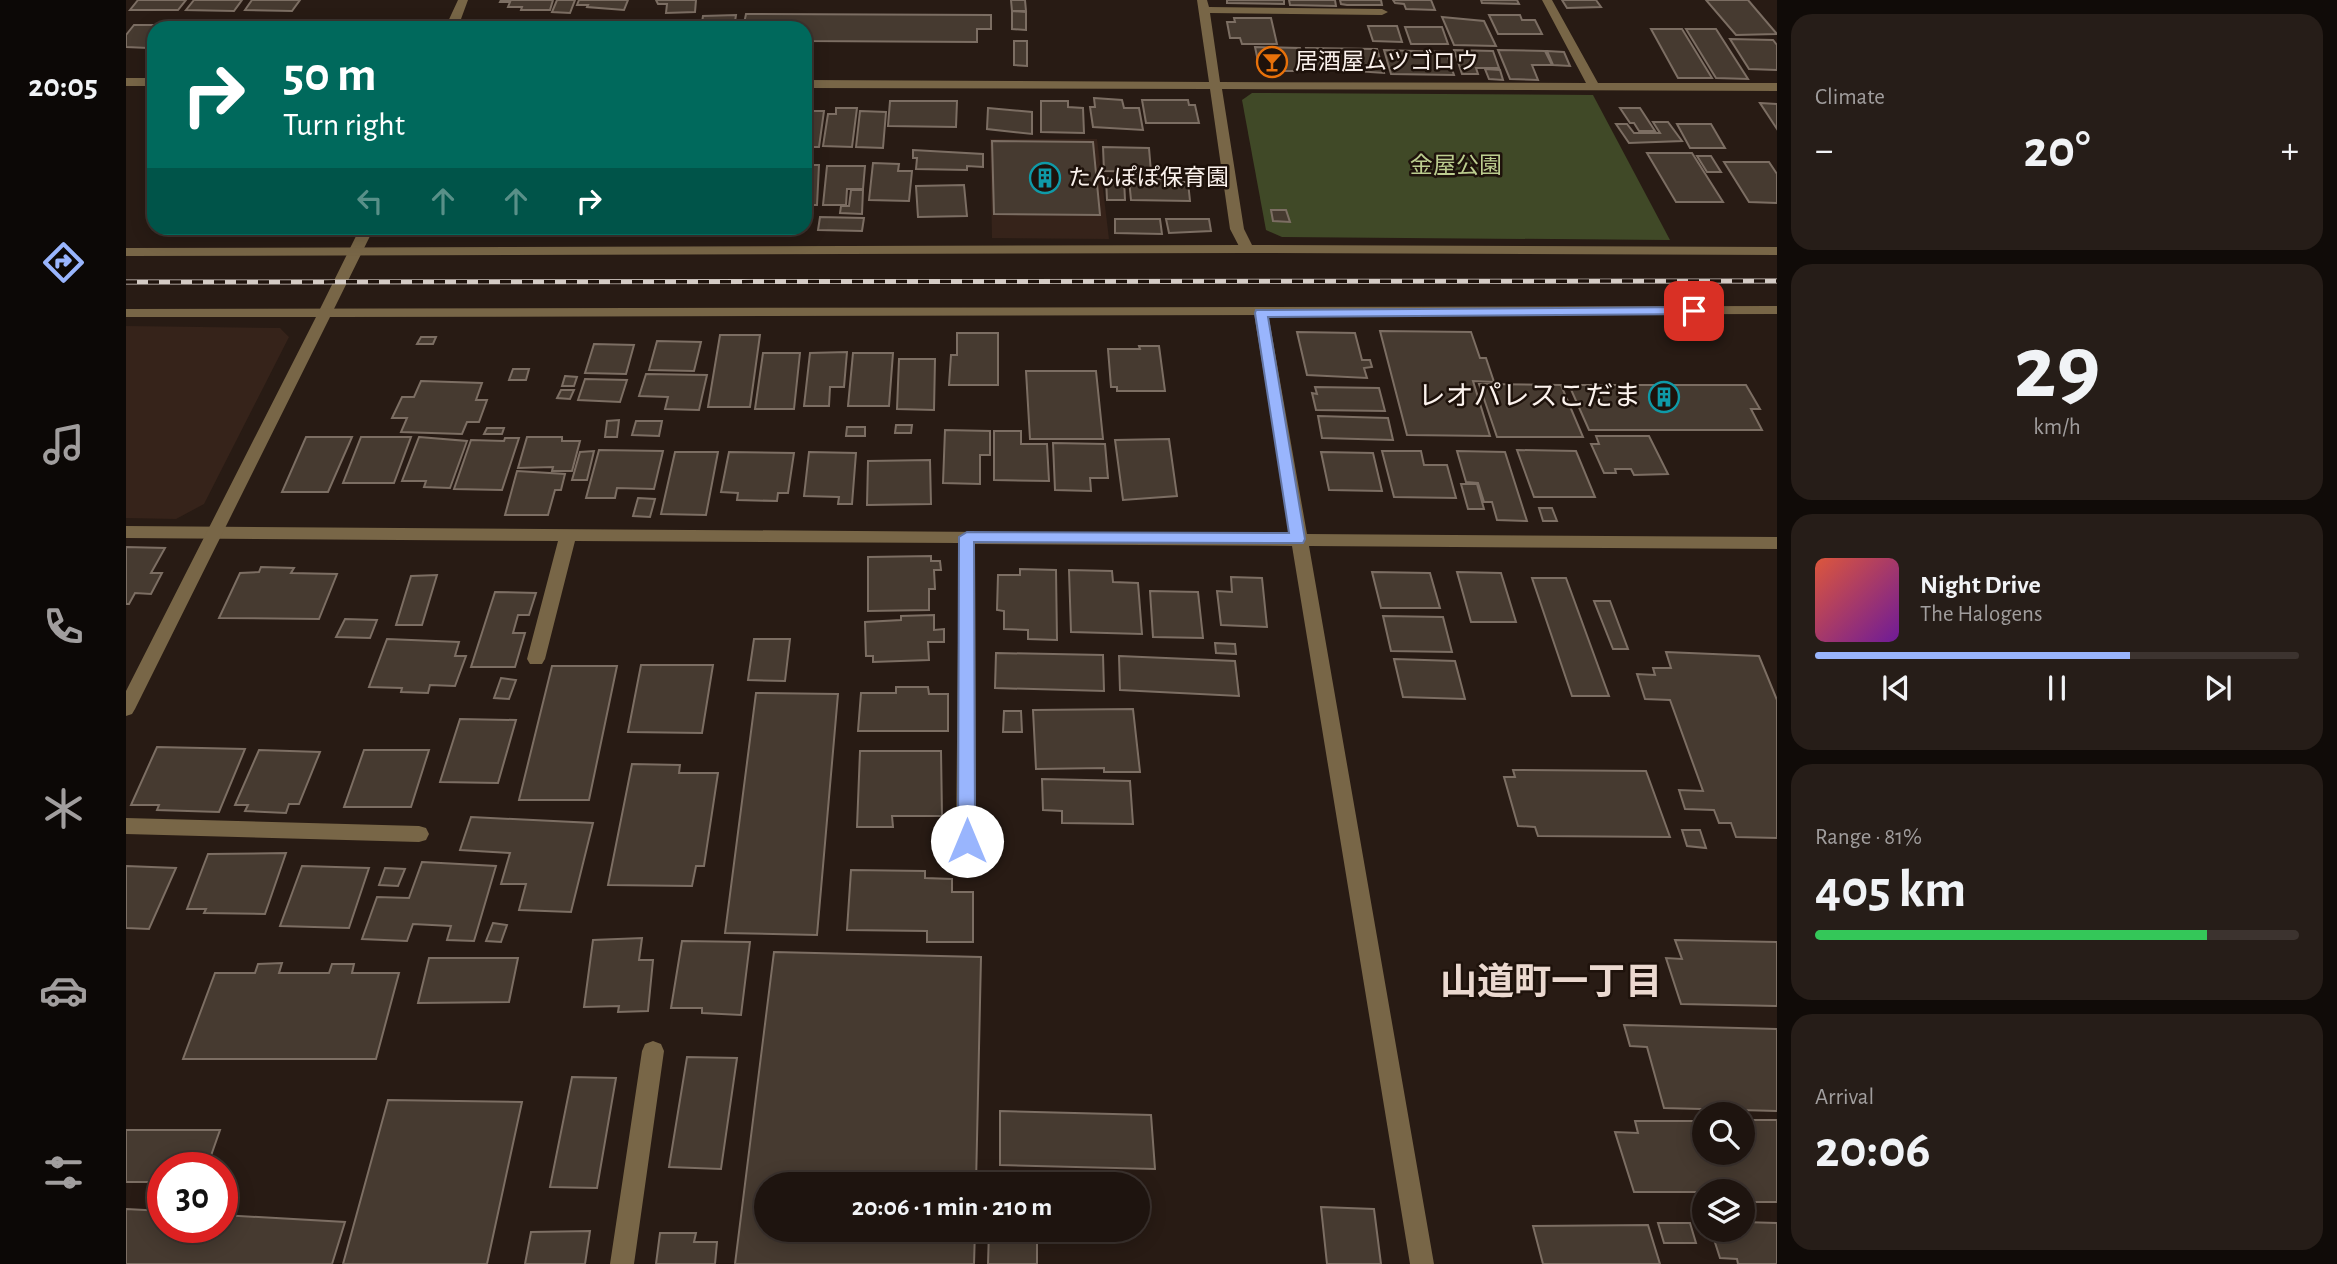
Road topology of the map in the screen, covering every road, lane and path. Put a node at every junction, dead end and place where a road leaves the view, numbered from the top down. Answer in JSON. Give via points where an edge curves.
{"nodes":[{"id":1,"x":463,"y":0,"type":"edge"},
{"id":2,"x":1547,"y":0,"type":"edge"},
{"id":3,"x":1202,"y":5,"type":"edge"},
{"id":4,"x":1382,"y":12,"type":"dead end"},
{"id":5,"x":454,"y":21,"type":"edge"},
{"id":6,"x":126,"y":82,"type":"edge"},
{"id":7,"x":147,"y":82,"type":"edge"},
{"id":8,"x":812,"y":84,"type":"edge"},
{"id":9,"x":1216,"y":85,"type":"junction"},
{"id":10,"x":1593,"y":85,"type":"junction"},
{"id":11,"x":1777,"y":87,"type":"edge"},
{"id":12,"x":363,"y":235,"type":"edge"},
{"id":13,"x":1247,"y":249,"type":"junction"},
{"id":14,"x":126,"y":251,"type":"edge"},
{"id":15,"x":354,"y":251,"type":"junction"},
{"id":16,"x":1777,"y":251,"type":"edge"},
{"id":17,"x":1777,"y":310,"type":"edge"},
{"id":18,"x":126,"y":313,"type":"edge"},
{"id":19,"x":325,"y":313,"type":"junction"},
{"id":20,"x":1261,"y":313,"type":"junction"},
{"id":21,"x":126,"y":532,"type":"edge"},
{"id":22,"x":216,"y":532,"type":"junction"},
{"id":23,"x":568,"y":534,"type":"junction"},
{"id":24,"x":967,"y":537,"type":"junction"},
{"id":25,"x":1298,"y":539,"type":"junction"},
{"id":26,"x":1777,"y":543,"type":"edge"},
{"id":27,"x":536,"y":659,"type":"dead end"},
{"id":28,"x":126,"y":709,"type":"edge"},
{"id":29,"x":126,"y":826,"type":"edge"},
{"id":30,"x":419,"y":834,"type":"dead end"},
{"id":31,"x":967,"y":841,"type":"dead end"},
{"id":32,"x":653,"y":1051,"type":"dead end"},
{"id":33,"x":622,"y":1264,"type":"edge"},
{"id":34,"x":1422,"y":1264,"type":"edge"}],
"edges":[{"from":1,"to":5,"type":"street"},
{"from":2,"to":10,"type":"street"},
{"from":3,"to":4,"type":"street"},
{"from":3,"to":9,"type":"street"},
{"from":6,"to":7,"type":"street"},
{"from":8,"to":9,"type":"street"},
{"from":9,"to":10,"type":"street"},
{"from":9,"to":13,"type":"street","via":[[1237,229]]},
{"from":10,"to":11,"type":"street"},
{"from":12,"to":15,"type":"street"},
{"from":13,"to":15,"type":"street"},
{"from":13,"to":16,"type":"street"},
{"from":14,"to":15,"type":"street"},
{"from":15,"to":19,"type":"street"},
{"from":17,"to":20,"type":"street"},
{"from":18,"to":19,"type":"street"},
{"from":19,"to":20,"type":"street"},
{"from":19,"to":22,"type":"street"},
{"from":20,"to":25,"type":"street"},
{"from":21,"to":22,"type":"street"},
{"from":22,"to":23,"type":"street"},
{"from":22,"to":28,"type":"street"},
{"from":23,"to":24,"type":"street"},
{"from":23,"to":27,"type":"street"},
{"from":24,"to":25,"type":"street"},
{"from":24,"to":31,"type":"street"},
{"from":25,"to":26,"type":"street"},
{"from":25,"to":34,"type":"street"},
{"from":29,"to":30,"type":"street"},
{"from":32,"to":33,"type":"street"}]}
